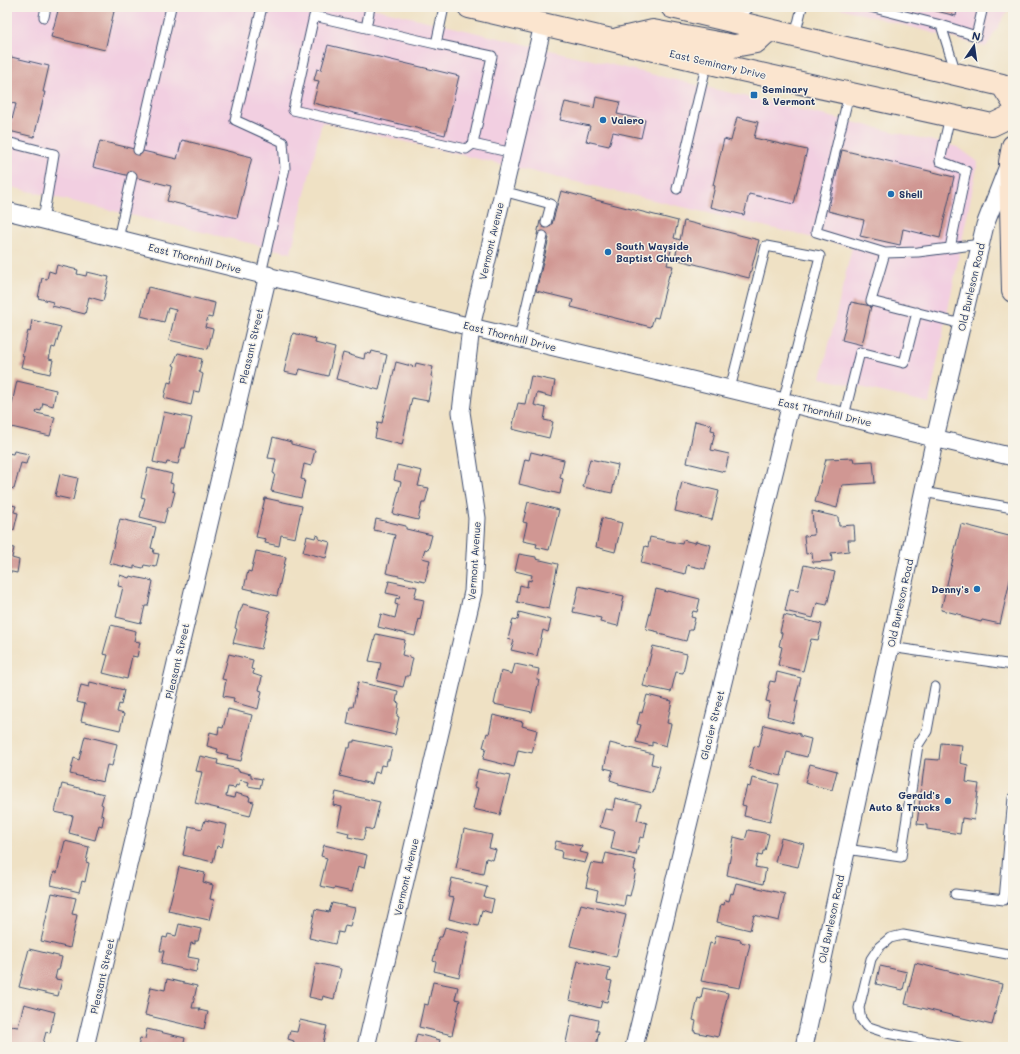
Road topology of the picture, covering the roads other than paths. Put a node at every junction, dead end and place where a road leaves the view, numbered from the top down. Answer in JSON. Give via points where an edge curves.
{"nodes":[{"id":1,"x":46,"y":7,"type":"edge"},
{"id":2,"x":170,"y":7,"type":"edge"},
{"id":3,"x":262,"y":7,"type":"edge"},
{"id":4,"x":370,"y":7,"type":"edge"},
{"id":5,"x":444,"y":7,"type":"edge"},
{"id":6,"x":468,"y":7,"type":"edge"},
{"id":7,"x":672,"y":7,"type":"edge"},
{"id":8,"x":750,"y":7,"type":"edge"},
{"id":9,"x":802,"y":7,"type":"edge"},
{"id":10,"x":870,"y":7,"type":"edge"},
{"id":11,"x":983,"y":7,"type":"edge"},
{"id":12,"x":44,"y":17,"type":"dead end"},
{"id":13,"x":733,"y":22,"type":"junction"},
{"id":14,"x":544,"y":25,"type":"junction"},
{"id":15,"x":941,"y":25,"type":"junction"},
{"id":16,"x":366,"y":28,"type":"junction"},
{"id":17,"x":769,"y":30,"type":"junction"},
{"id":18,"x":795,"y":36,"type":"junction"},
{"id":19,"x":611,"y":40,"type":"junction"},
{"id":20,"x":436,"y":44,"type":"junction"},
{"id":21,"x":707,"y":62,"type":"junction"},
{"id":22,"x":957,"y":74,"type":"junction"},
{"id":23,"x":849,"y":94,"type":"junction"},
{"id":24,"x":1013,"y":102,"type":"edge"},
{"id":25,"x":1013,"y":115,"type":"edge"},
{"id":26,"x":950,"y":116,"type":"junction"},
{"id":27,"x":7,"y":142,"type":"edge"},
{"id":28,"x":473,"y":144,"type":"junction"},
{"id":29,"x":138,"y":150,"type":"dead end"},
{"id":30,"x":513,"y":153,"type":"junction"},
{"id":31,"x":1011,"y":154,"type":"edge"},
{"id":32,"x":132,"y":176,"type":"dead end"},
{"id":33,"x":677,"y":190,"type":"dead end"},
{"id":34,"x":503,"y":191,"type":"junction"},
{"id":35,"x":7,"y":212,"type":"edge"},
{"id":36,"x":43,"y":220,"type":"junction"},
{"id":37,"x":546,"y":223,"type":"dead end"},
{"id":38,"x":543,"y":236,"type":"dead end"},
{"id":39,"x":118,"y":239,"type":"junction"},
{"id":40,"x":981,"y":244,"type":"junction"},
{"id":41,"x":950,"y":248,"type":"junction"},
{"id":42,"x":885,"y":252,"type":"junction"},
{"id":43,"x":265,"y":275,"type":"junction"},
{"id":44,"x":1013,"y":292,"type":"edge"},
{"id":45,"x":917,"y":312,"type":"junction"},
{"id":46,"x":962,"y":324,"type":"junction"},
{"id":47,"x":471,"y":327,"type":"junction"},
{"id":48,"x":519,"y":338,"type":"junction"},
{"id":49,"x":730,"y":389,"type":"junction"},
{"id":50,"x":787,"y":403,"type":"junction"},
{"id":51,"x":844,"y":416,"type":"junction"},
{"id":52,"x":935,"y":438,"type":"junction"},
{"id":53,"x":1013,"y":458,"type":"edge"},
{"id":54,"x":923,"y":492,"type":"junction"},
{"id":55,"x":1013,"y":508,"type":"edge"},
{"id":56,"x":890,"y":647,"type":"junction"},
{"id":57,"x":1013,"y":665,"type":"edge"},
{"id":58,"x":934,"y":687,"type":"dead end"},
{"id":59,"x":1013,"y":798,"type":"edge"},
{"id":60,"x":846,"y":849,"type":"junction"},
{"id":61,"x":955,"y":894,"type":"dead end"},
{"id":62,"x":1013,"y":955,"type":"edge"},
{"id":63,"x":85,"y":1047,"type":"edge"},
{"id":64,"x":366,"y":1047,"type":"edge"},
{"id":65,"x":634,"y":1047,"type":"edge"},
{"id":66,"x":804,"y":1047,"type":"edge"},
{"id":67,"x":960,"y":1047,"type":"edge"}],
"edges":[{"from":1,"to":12,"type":"lane"},
{"from":2,"to":29,"type":"lane"},
{"from":3,"to":43,"type":"lane","via":[[235,120],[283,142],[285,168]]},
{"from":4,"to":16,"type":"lane"},
{"from":5,"to":20,"type":"lane"},
{"from":6,"to":14,"type":"main road","name":"East Seminary Drive"},
{"from":7,"to":13,"type":"main road"},
{"from":8,"to":13,"type":"lane"},
{"from":9,"to":18,"type":"lane"},
{"from":10,"to":15,"type":"lane"},
{"from":11,"to":15,"type":"lane","via":[[976,36]]},
{"from":13,"to":17,"type":"main road"},
{"from":14,"to":19,"type":"main road","name":"East Seminary Drive"},
{"from":14,"to":30,"type":"street","name":"Vermont Avenue"},
{"from":15,"to":22,"type":"lane"},
{"from":16,"to":20,"type":"lane"},
{"from":16,"to":28,"type":"lane","via":[[314,16],[293,110],[466,149]]},
{"from":17,"to":18,"type":"main road"},
{"from":17,"to":19,"type":"main road","via":[[756,42],[734,46],[654,32]]},
{"from":18,"to":22,"type":"main road"},
{"from":19,"to":21,"type":"main road","name":"East Seminary Drive"},
{"from":20,"to":28,"type":"lane","via":[[492,56]]},
{"from":21,"to":23,"type":"main road","name":"East Seminary Drive"},
{"from":21,"to":33,"type":"lane"},
{"from":22,"to":24,"type":"main road","via":[[1002,85]]},
{"from":23,"to":26,"type":"main road","name":"East Seminary Drive"},
{"from":23,"to":42,"type":"lane","via":[[816,232]]},
{"from":25,"to":26,"type":"main road","name":"East Seminary Drive","via":[[992,125]]},
{"from":26,"to":41,"type":"lane","via":[[940,161],[966,171]]},
{"from":27,"to":36,"type":"lane","via":[[54,154]]},
{"from":28,"to":30,"type":"lane"},
{"from":30,"to":34,"type":"street","name":"Vermont Avenue"},
{"from":31,"to":40,"type":"street","name":"Old Burleson Road","via":[[985,225]]},
{"from":31,"to":44,"type":"main road"},
{"from":32,"to":39,"type":"lane"},
{"from":34,"to":37,"type":"lane","via":[[550,204]]},
{"from":34,"to":47,"type":"street","name":"Vermont Avenue"},
{"from":35,"to":36,"type":"street","name":"East Thornhill Drive"},
{"from":36,"to":39,"type":"street","name":"East Thornhill Drive"},
{"from":38,"to":48,"type":"lane"},
{"from":39,"to":43,"type":"street","name":"East Thornhill Drive"},
{"from":40,"to":41,"type":"lane"},
{"from":40,"to":46,"type":"street","name":"Old Burleson Road"},
{"from":41,"to":42,"type":"lane","via":[[918,252]]},
{"from":42,"to":45,"type":"lane","via":[[871,301]]},
{"from":43,"to":47,"type":"street","name":"East Thornhill Drive"},
{"from":43,"to":63,"type":"street","name":"Pleasant Street"},
{"from":45,"to":46,"type":"lane"},
{"from":45,"to":51,"type":"lane","via":[[904,363],[860,352]]},
{"from":46,"to":52,"type":"street","name":"Old Burleson Road"},
{"from":47,"to":48,"type":"street","name":"East Thornhill Drive"},
{"from":47,"to":64,"type":"street","name":"Vermont Avenue","via":[[461,412],[477,518],[473,592]]},
{"from":48,"to":49,"type":"street","name":"East Thornhill Drive"},
{"from":49,"to":50,"type":"street","name":"East Thornhill Drive"},
{"from":49,"to":50,"type":"lane","via":[[766,246],[820,256]]},
{"from":50,"to":51,"type":"street","name":"East Thornhill Drive"},
{"from":50,"to":65,"type":"street","name":"Glacier Street"},
{"from":51,"to":52,"type":"street","name":"East Thornhill Drive"},
{"from":52,"to":53,"type":"street","name":"East Thornhill Drive"},
{"from":52,"to":54,"type":"street","name":"Old Burleson Road"},
{"from":54,"to":55,"type":"lane"},
{"from":54,"to":56,"type":"street","name":"Old Burleson Road"},
{"from":56,"to":57,"type":"lane"},
{"from":56,"to":60,"type":"street","name":"Old Burleson Road"},
{"from":58,"to":60,"type":"lane","via":[[927,731],[918,745],[901,857]]},
{"from":59,"to":61,"type":"lane","via":[[1004,900]]},
{"from":60,"to":66,"type":"street","name":"Old Burleson Road"},
{"from":62,"to":67,"type":"lane","via":[[903,935],[890,938],[879,947],[871,959],[859,1008],[861,1019],[866,1026],[887,1033]]}]}
